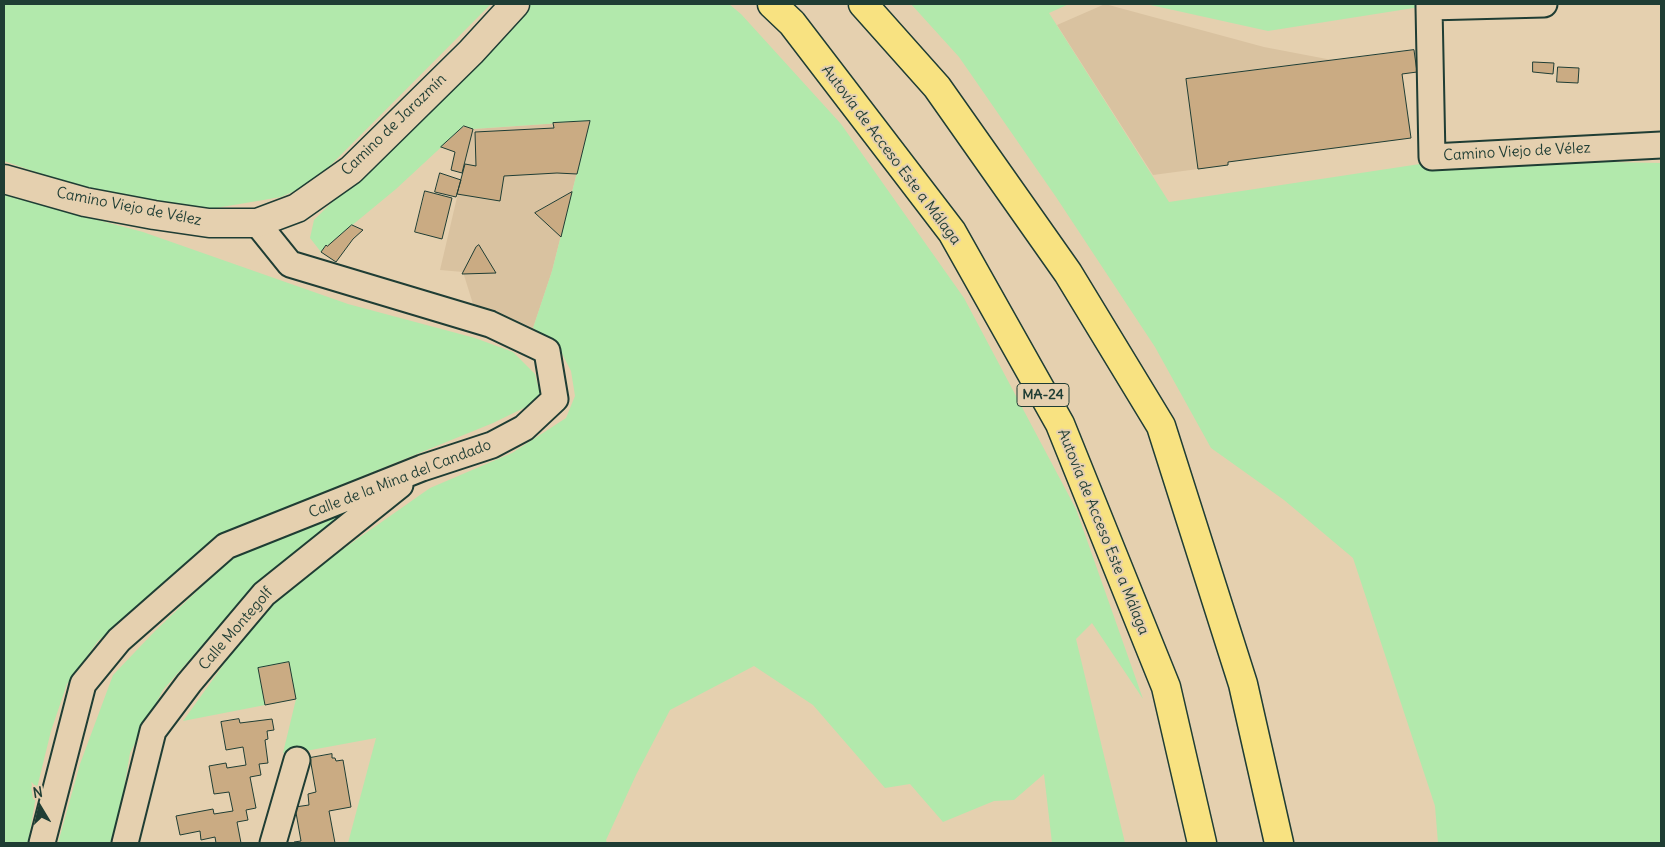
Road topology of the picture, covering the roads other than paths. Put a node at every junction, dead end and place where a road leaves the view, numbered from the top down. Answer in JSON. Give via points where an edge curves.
{"nodes":[{"id":1,"x":515,"y":4,"type":"edge"},
{"id":2,"x":772,"y":4,"type":"edge"},
{"id":3,"x":863,"y":4,"type":"edge"},
{"id":4,"x":1544,"y":4,"type":"edge"},
{"id":5,"x":1429,"y":5,"type":"edge"},
{"id":6,"x":1661,"y":145,"type":"edge"},
{"id":7,"x":4,"y":179,"type":"edge"},
{"id":8,"x":257,"y":223,"type":"junction"},
{"id":9,"x":422,"y":468,"type":"junction"},
{"id":10,"x":297,"y":760,"type":"dead end"},
{"id":11,"x":42,"y":843,"type":"edge"},
{"id":12,"x":125,"y":843,"type":"edge"},
{"id":13,"x":274,"y":843,"type":"edge"},
{"id":14,"x":1202,"y":843,"type":"edge"},
{"id":15,"x":1279,"y":843,"type":"edge"}],
"edges":[{"from":1,"to":8,"type":"street","name":"Camino de Jarazmín","via":[[351,170],[297,208]]},
{"from":2,"to":14,"type":"highway","name":"Autovía de Acceso Este a Málaga","number":"MA-24","via":[[792,23],[952,232],[1060,424],[1166,687]]},
{"from":3,"to":15,"type":"highway","via":[[937,87],[1068,273],[1161,426],[1243,684]]},
{"from":4,"to":5,"type":"street"},
{"from":5,"to":6,"type":"street","name":"Camino Viejo de Vélez","via":[[1432,157]]},
{"from":7,"to":8,"type":"street","name":"Camino Viejo de Vélez","via":[[85,202],[154,215],[209,223]]},
{"from":8,"to":9,"type":"street","name":"Calle de la Mina del Candado","via":[[290,264],[490,324],[547,351],[555,399],[524,428],[492,444]]},
{"from":9,"to":11,"type":"street","name":"Calle de la Mina del Candado","via":[[226,546],[119,640],[83,684]]},
{"from":9,"to":12,"type":"street","name":"Calle Montegolf","via":[[264,594],[189,683],[153,731]]},
{"from":10,"to":13,"type":"street"}]}
